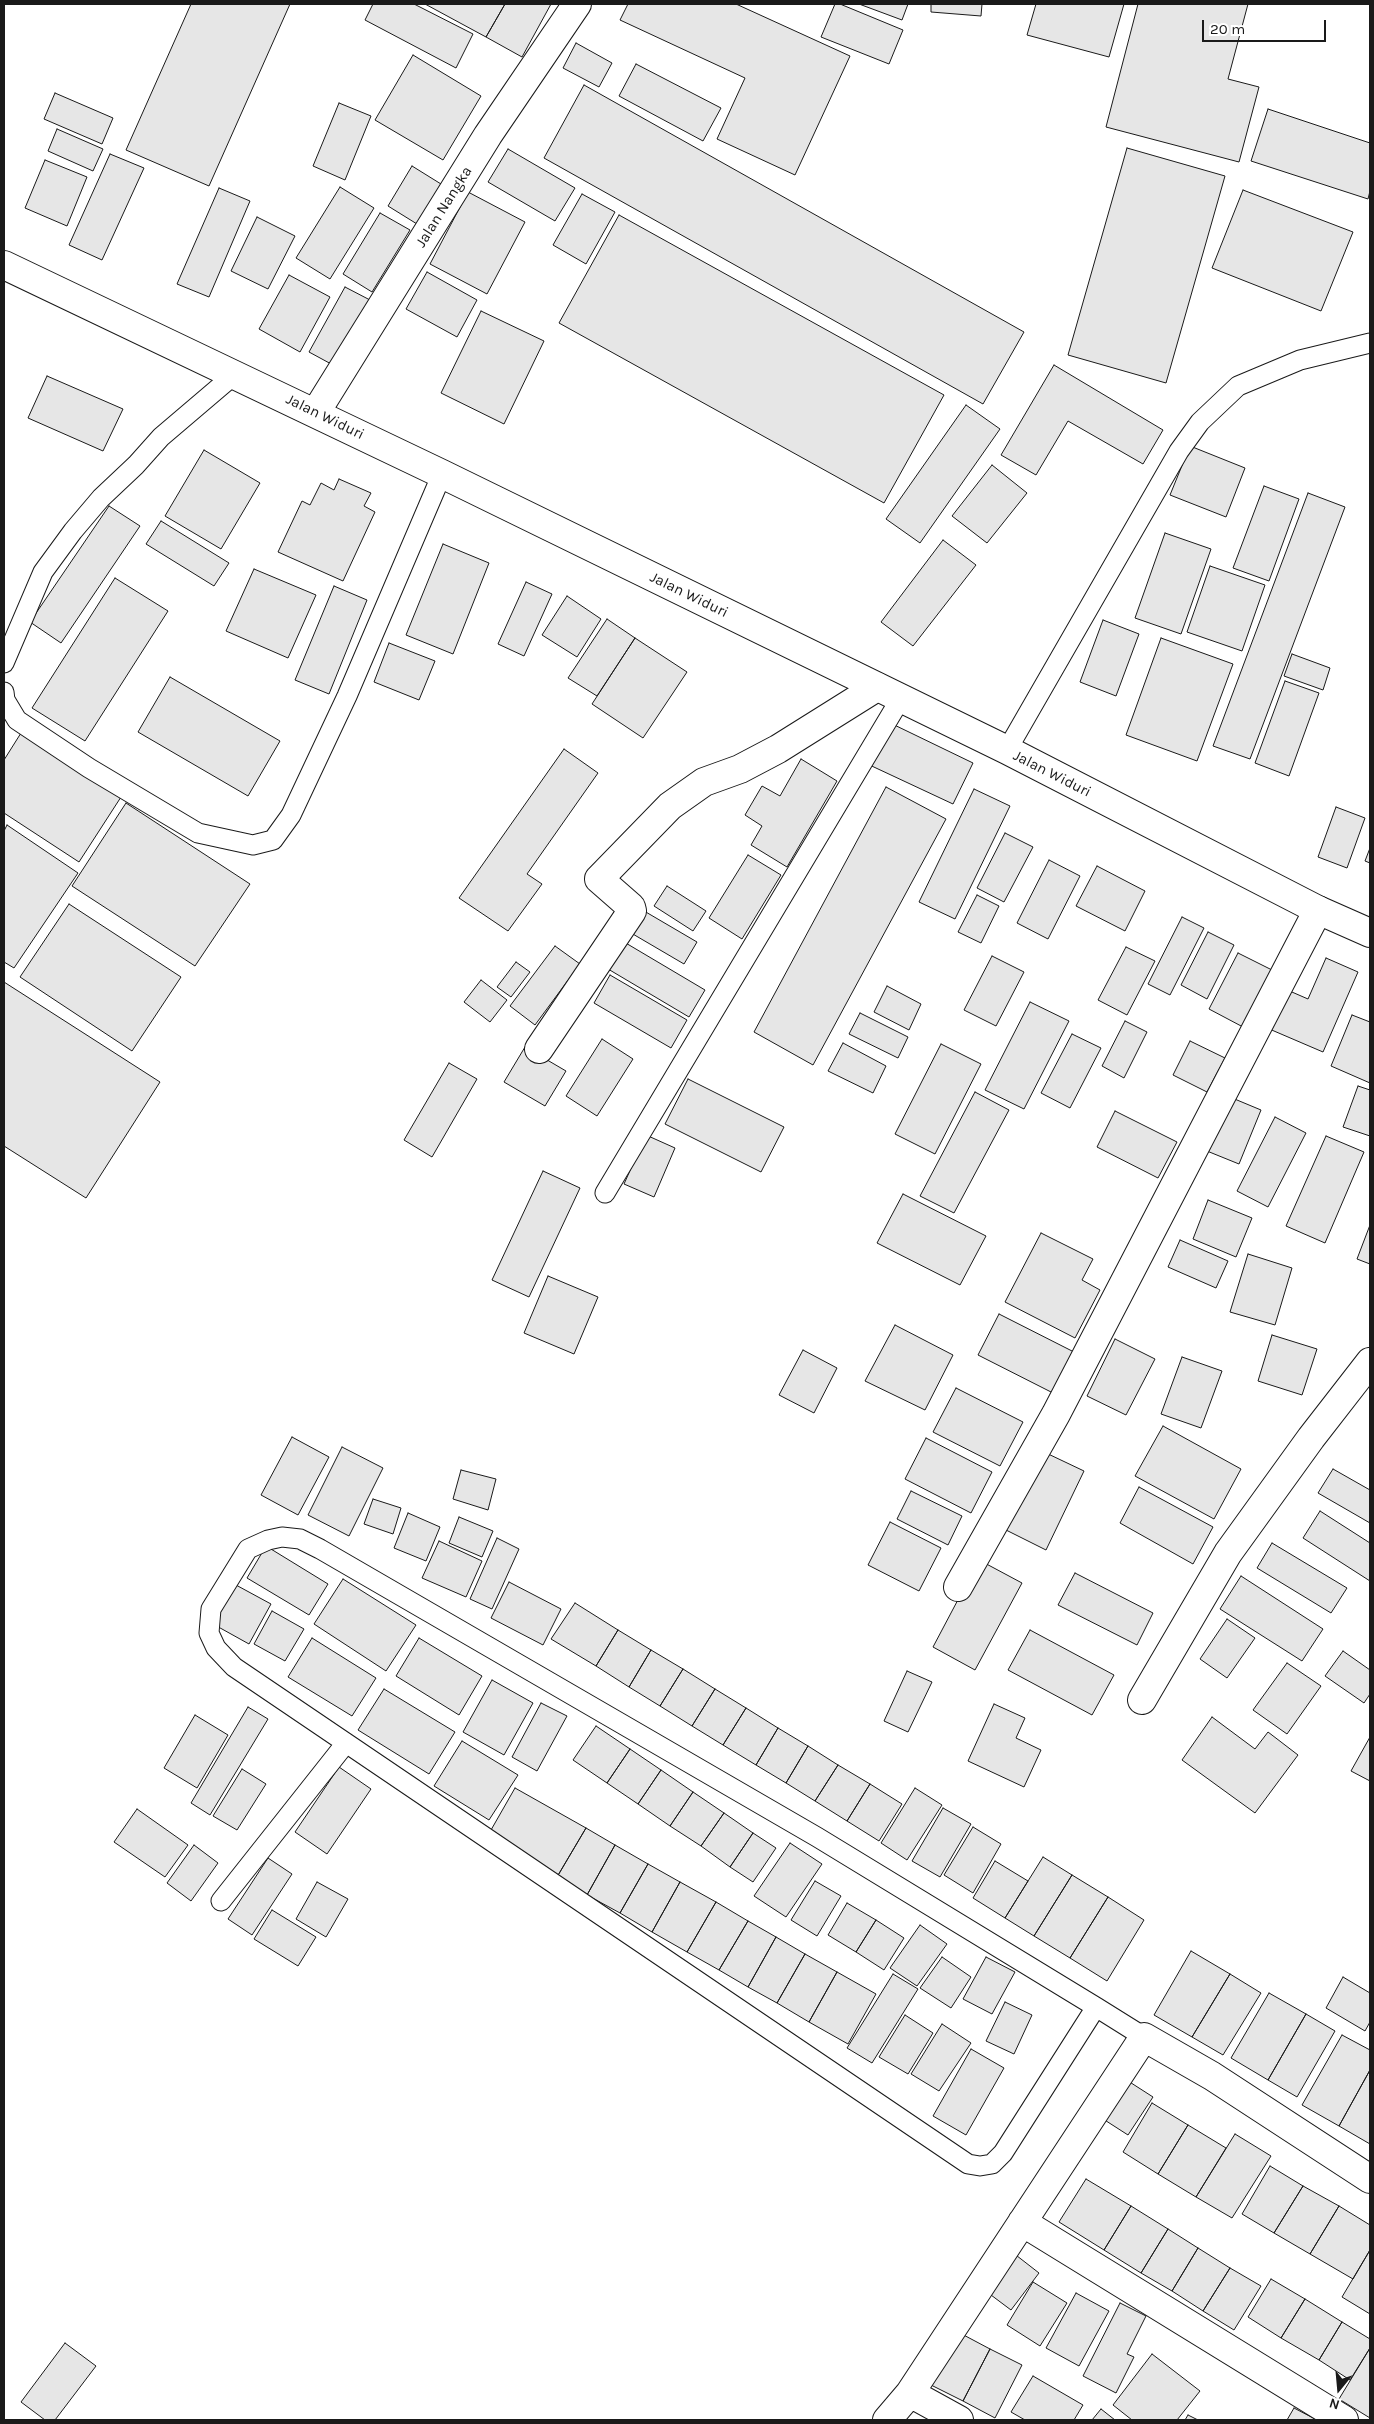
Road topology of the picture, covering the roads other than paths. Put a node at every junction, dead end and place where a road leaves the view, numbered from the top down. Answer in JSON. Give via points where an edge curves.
{"nodes":[{"id":1,"x":577,"y":4,"type":"edge"},
{"id":2,"x":4,"y":265,"type":"edge"},
{"id":3,"x":1370,"y":343,"type":"edge"},
{"id":4,"x":235,"y":374,"type":"junction"},
{"id":5,"x":316,"y":412,"type":"junction"},
{"id":6,"x":442,"y":474,"type":"junction"},
{"id":7,"x":4,"y":663,"type":"edge"},
{"id":8,"x":877,"y":687,"type":"junction"},
{"id":9,"x":4,"y":692,"type":"edge"},
{"id":10,"x":901,"y":698,"type":"junction"},
{"id":11,"x":1007,"y":750,"type":"junction"},
{"id":12,"x":1318,"y":910,"type":"junction"},
{"id":13,"x":1370,"y":933,"type":"edge"},
{"id":14,"x":539,"y":1049,"type":"dead end"},
{"id":15,"x":605,"y":1193,"type":"dead end"},
{"id":16,"x":1370,"y":1362,"type":"edge"},
{"id":17,"x":958,"y":1587,"type":"dead end"},
{"id":18,"x":1142,"y":1700,"type":"dead end"},
{"id":19,"x":346,"y":1743,"type":"junction"},
{"id":20,"x":221,"y":1901,"type":"dead end"},
{"id":21,"x":1096,"y":2007,"type":"junction"},
{"id":22,"x":1144,"y":2037,"type":"junction"},
{"id":23,"x":1370,"y":2179,"type":"edge"},
{"id":24,"x":1022,"y":2222,"type":"junction"},
{"id":25,"x":910,"y":2393,"type":"junction"},
{"id":26,"x":887,"y":2420,"type":"edge"},
{"id":27,"x":960,"y":2420,"type":"edge"},
{"id":28,"x":1344,"y":2420,"type":"edge"}],
"edges":[{"from":1,"to":5,"type":"street","name":"Jalan Nangka","via":[[488,135]]},
{"from":2,"to":4,"type":"street","name":"Jalan Widuri"},
{"from":3,"to":11,"type":"lane","via":[[1300,360],[1238,386],[1200,422],[1179,451]]},
{"from":4,"to":5,"type":"street","name":"Jalan Widuri"},
{"from":4,"to":7,"type":"lane","via":[[161,437],[73,531],[43,572]]},
{"from":5,"to":6,"type":"street","name":"Jalan Widuri"},
{"from":6,"to":8,"type":"street","name":"Jalan Widuri"},
{"from":6,"to":9,"type":"lane","via":[[347,696],[291,815],[273,840],[253,845],[198,833],[89,768],[17,720]]},
{"from":8,"to":10,"type":"street","name":"Jalan Widuri"},
{"from":8,"to":14,"type":"street","via":[[778,749],[740,769],[704,782],[677,801],[598,879],[632,911]]},
{"from":10,"to":11,"type":"street","name":"Jalan Widuri"},
{"from":10,"to":15,"type":"lane"},
{"from":11,"to":12,"type":"street","name":"Jalan Widuri"},
{"from":12,"to":13,"type":"street","name":"Jalan Widuri"},
{"from":12,"to":17,"type":"street","via":[[1056,1414]]},
{"from":16,"to":18,"type":"street","via":[[1228,1553]]},
{"from":19,"to":20,"type":"lane"},
{"from":19,"to":21,"type":"lane","via":[[968,2164],[992,2164],[1003,2153]]},
{"from":19,"to":21,"type":"lane","via":[[234,1667],[216,1648],[209,1633],[211,1609],[248,1549],[268,1540],[282,1537],[300,1540],[320,1549],[817,1837]]},
{"from":21,"to":22,"type":"lane"},
{"from":22,"to":23,"type":"street","via":[[1212,2076]]},
{"from":22,"to":24,"type":"street"},
{"from":24,"to":25,"type":"street"},
{"from":24,"to":28,"type":"street"},
{"from":25,"to":26,"type":"street"},
{"from":25,"to":27,"type":"street"}]}
